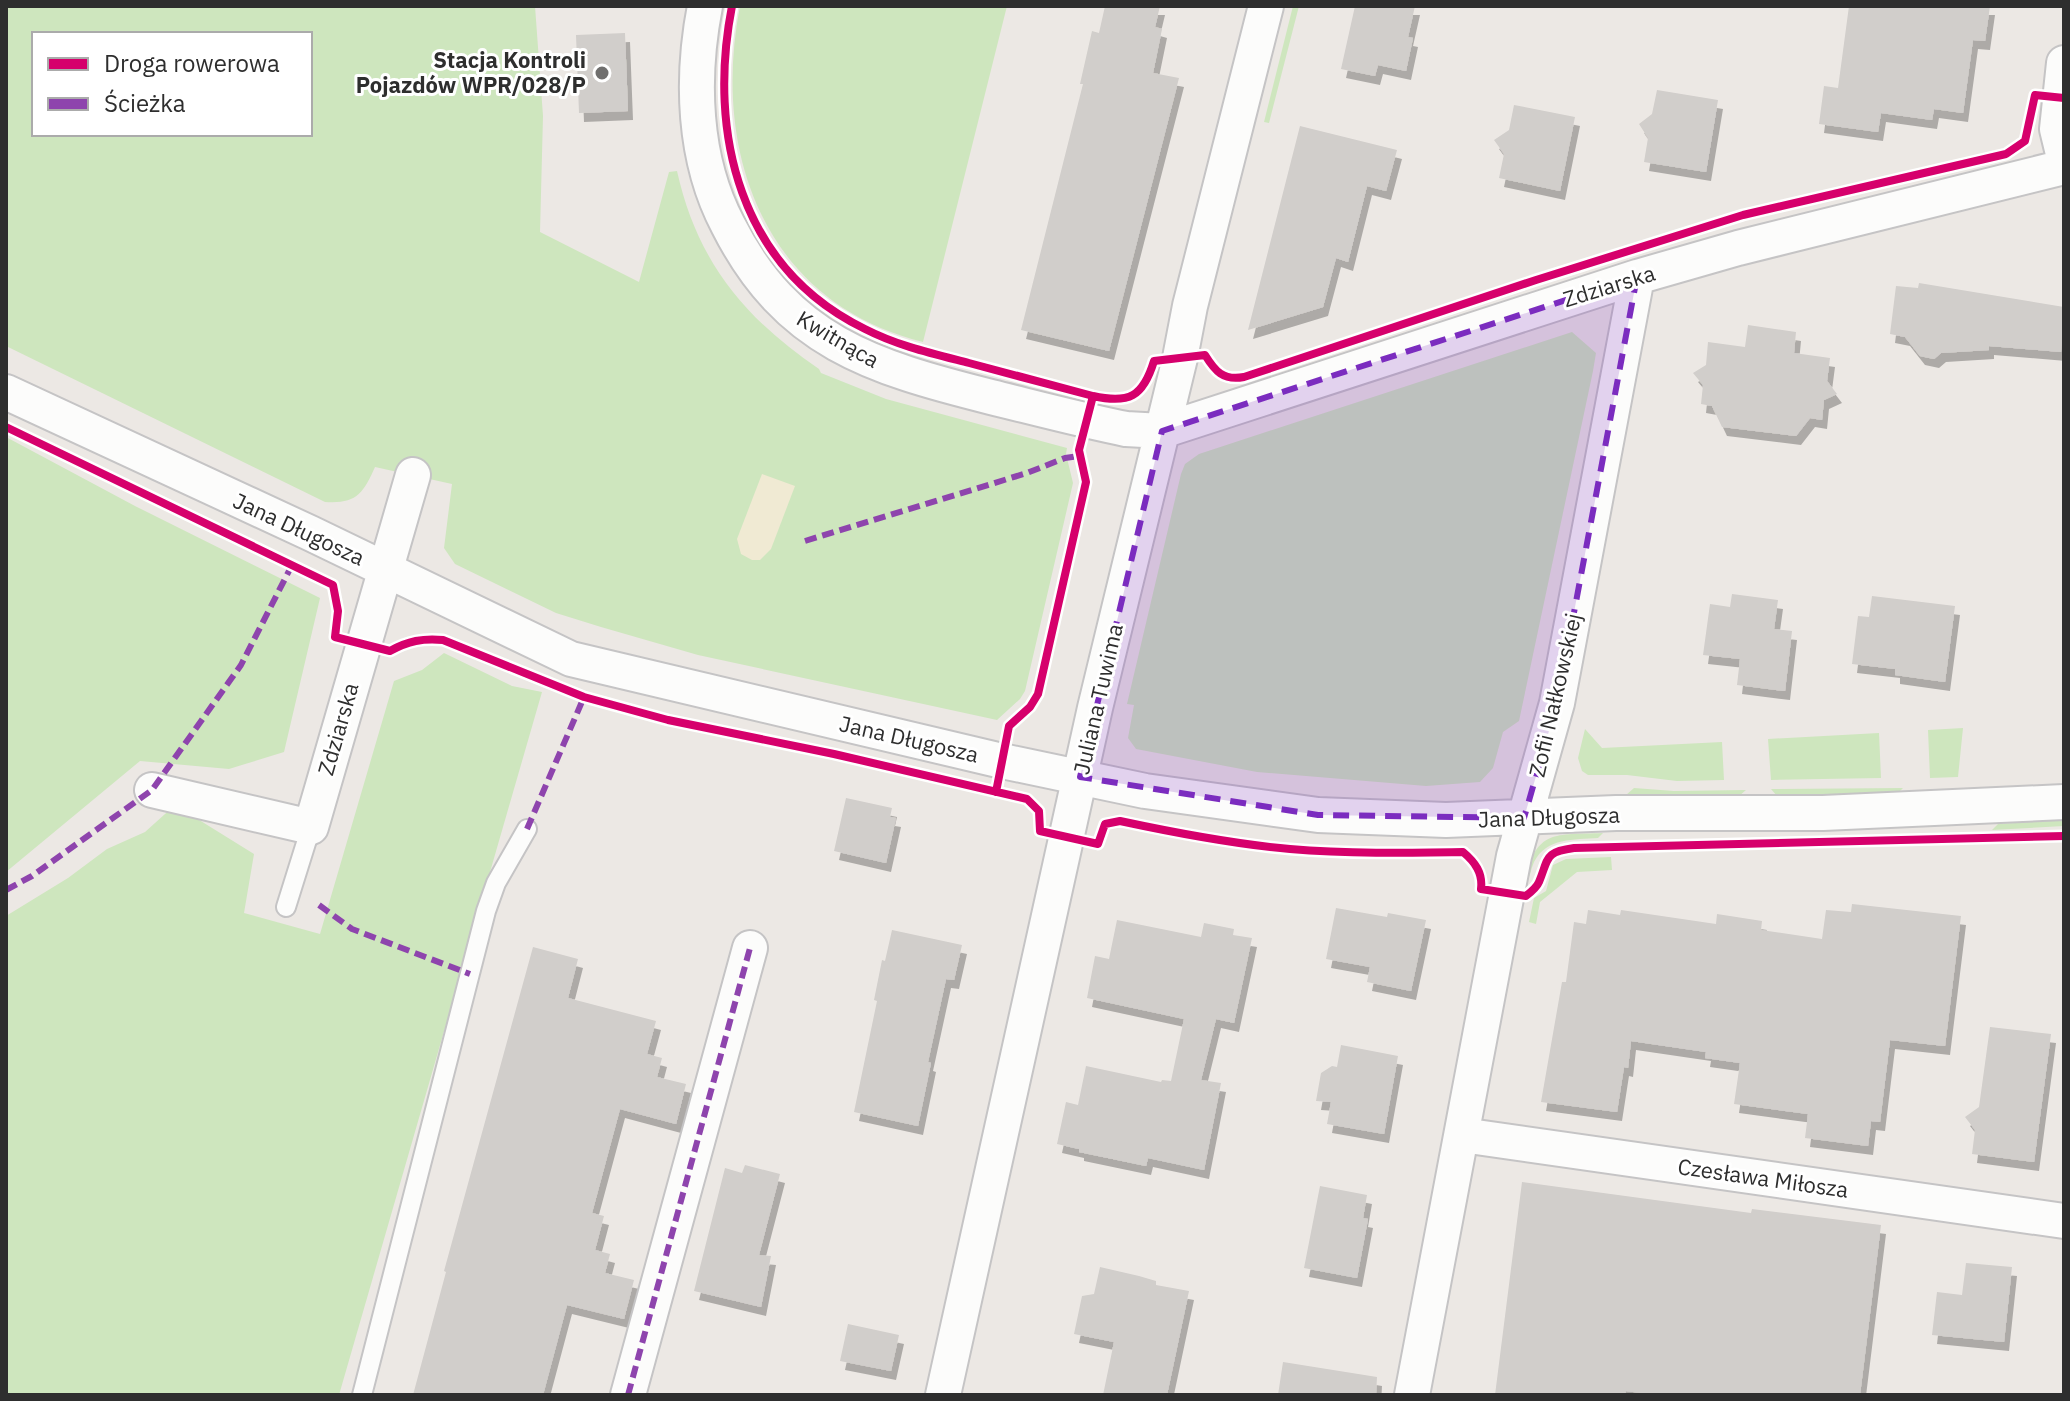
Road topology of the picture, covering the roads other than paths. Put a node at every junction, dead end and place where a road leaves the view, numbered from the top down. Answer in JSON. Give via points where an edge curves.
{"nodes":[{"id":1,"x":705,"y":6,"type":"edge"},
{"id":2,"x":1266,"y":6,"type":"edge"},
{"id":3,"x":2064,"y":63,"type":"edge"},
{"id":4,"x":2064,"y":158,"type":"edge"},
{"id":5,"x":2064,"y":167,"type":"edge"},
{"id":6,"x":1637,"y":277,"type":"junction"},
{"id":7,"x":6,"y":392,"type":"edge"},
{"id":8,"x":1162,"y":431,"type":"junction"},
{"id":9,"x":413,"y":475,"type":"dead end"},
{"id":10,"x":386,"y":570,"type":"junction"},
{"id":11,"x":1080,"y":777,"type":"junction"},
{"id":12,"x":152,"y":790,"type":"dead end"},
{"id":13,"x":2064,"y":802,"type":"edge"},
{"id":14,"x":1524,"y":818,"type":"junction"},
{"id":15,"x":311,"y":827,"type":"junction"},
{"id":16,"x":527,"y":829,"type":"dead end"},
{"id":17,"x":286,"y":907,"type":"dead end"},
{"id":18,"x":750,"y":948,"type":"dead end"},
{"id":19,"x":1462,"y":1135,"type":"junction"},
{"id":20,"x":2064,"y":1221,"type":"edge"},
{"id":21,"x":362,"y":1395,"type":"edge"},
{"id":22,"x":628,"y":1395,"type":"edge"},
{"id":23,"x":943,"y":1395,"type":"edge"},
{"id":24,"x":1412,"y":1395,"type":"edge"}],
"edges":[{"from":1,"to":8,"type":"street","name":"Kwitnąca","via":[[697,86],[701,144],[712,192],[750,264],[781,303],[824,335],[912,377],[1086,421]]},
{"from":2,"to":8,"type":"street","name":"Juliana Tuwima"},
{"from":3,"to":4,"type":"street","via":[[2057,119]]},
{"from":5,"to":6,"type":"street","name":"Zdziarska"},
{"from":6,"to":8,"type":"street","name":"Zdziarska"},
{"from":6,"to":14,"type":"street","name":"Zofii Nałkowskiej","via":[[1557,703]]},
{"from":7,"to":10,"type":"street","name":"Jana Długosza"},
{"from":8,"to":11,"type":"street","name":"Juliana Tuwima"},
{"from":9,"to":10,"type":"street","name":"Zdziarska"},
{"from":10,"to":11,"type":"street","name":"Jana Długosza","via":[[571,659]]},
{"from":10,"to":15,"type":"street","name":"Zdziarska"},
{"from":11,"to":14,"type":"street","name":"Jana Długosza","via":[[1318,815]]},
{"from":11,"to":23,"type":"street","name":"Juliana Tuwima"},
{"from":12,"to":15,"type":"street"},
{"from":13,"to":14,"type":"street","name":"Jana Długosza"},
{"from":14,"to":19,"type":"street","name":"Zofii Nałkowskiej"},
{"from":15,"to":17,"type":"lane"},
{"from":16,"to":21,"type":"lane","via":[[486,911]]},
{"from":18,"to":22,"type":"street"},
{"from":19,"to":20,"type":"street","name":"Czesława Miłosza"},
{"from":19,"to":24,"type":"street","name":"Zofii Nałkowskiej"}]}
